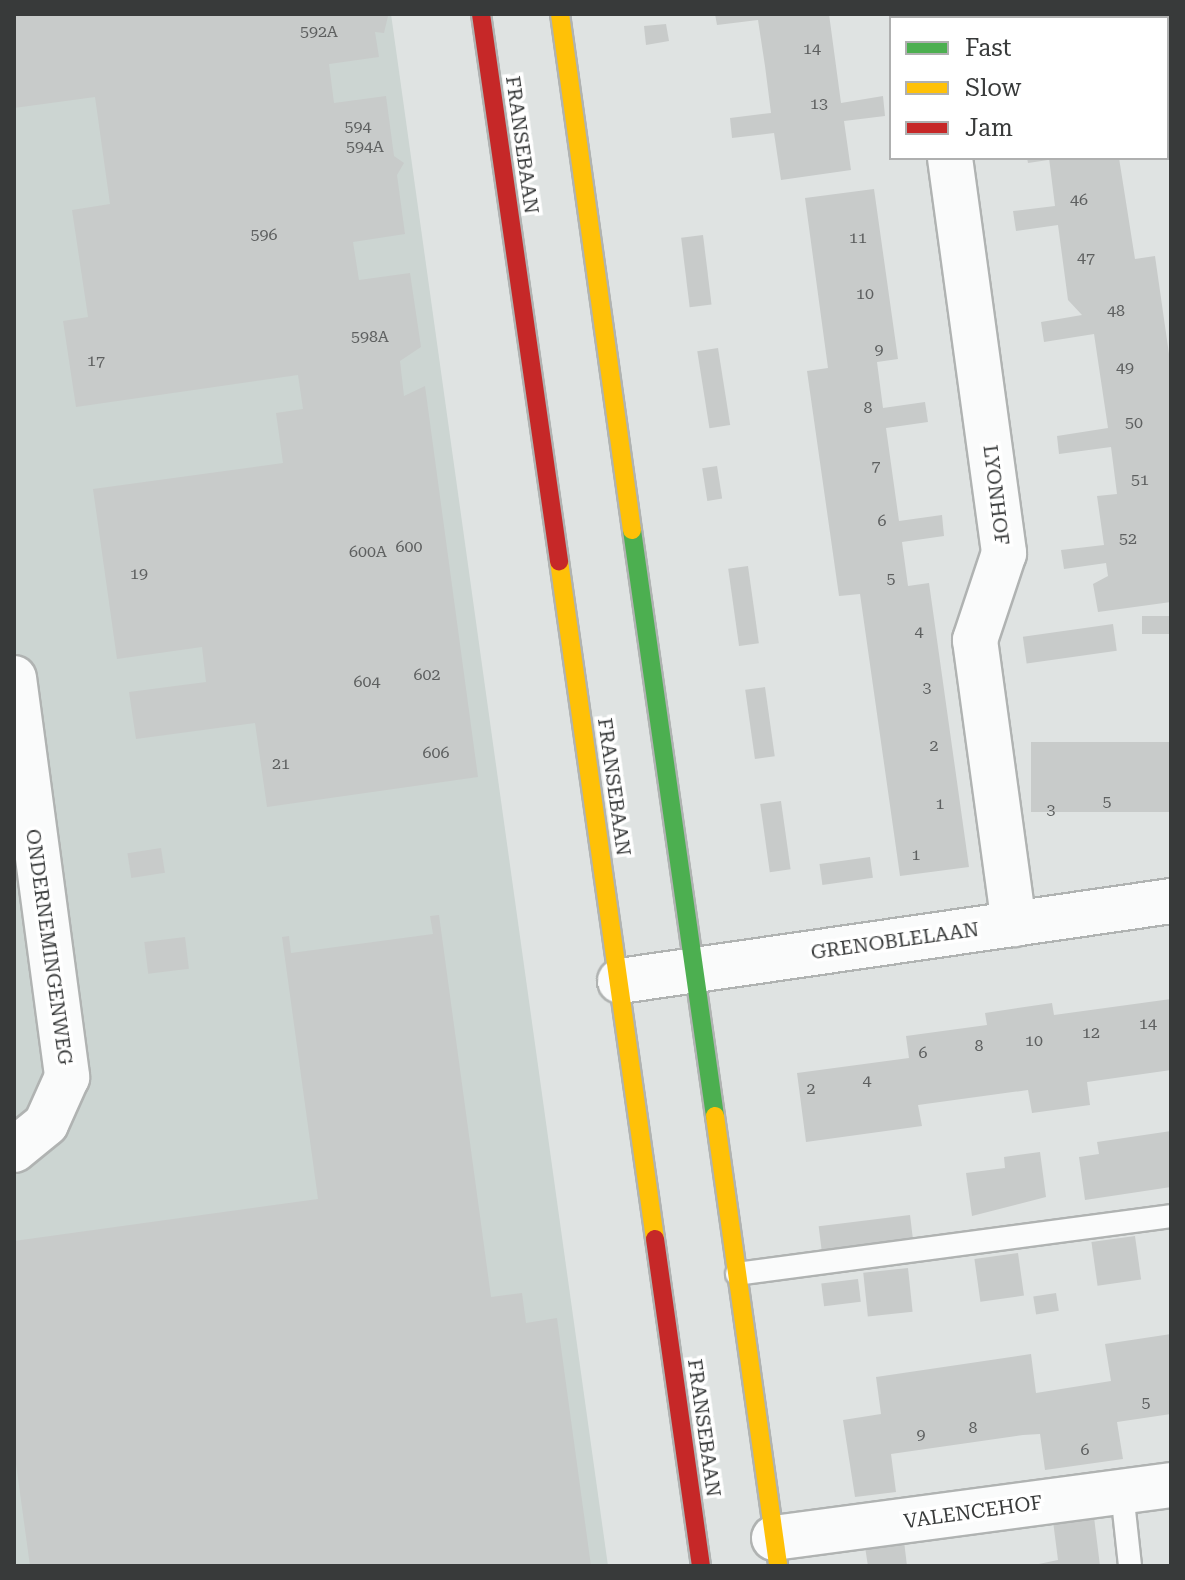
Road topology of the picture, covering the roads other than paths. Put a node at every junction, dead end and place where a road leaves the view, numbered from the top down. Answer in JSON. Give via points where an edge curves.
{"nodes":[{"id":1,"x":481,"y":14,"type":"edge"},
{"id":2,"x":560,"y":14,"type":"edge"},
{"id":3,"x":950,"y":160,"type":"edge"},
{"id":4,"x":14,"y":678,"type":"edge"},
{"id":5,"x":1171,"y":901,"type":"edge"},
{"id":6,"x":1014,"y":924,"type":"junction"},
{"id":7,"x":694,"y":970,"type":"junction"},
{"id":8,"x":620,"y":981,"type":"junction"},
{"id":9,"x":14,"y":1150,"type":"edge"},
{"id":10,"x":1171,"y":1216,"type":"edge"},
{"id":11,"x":737,"y":1274,"type":"junction"},
{"id":12,"x":1171,"y":1485,"type":"edge"},
{"id":13,"x":1122,"y":1492,"type":"junction"},
{"id":14,"x":776,"y":1552,"type":"edge"},
{"id":15,"x":701,"y":1566,"type":"edge"},
{"id":16,"x":1130,"y":1566,"type":"edge"}],
"edges":[{"from":1,"to":8,"type":"street","name":"FRANSEBAAN"},
{"from":2,"to":7,"type":"street"},
{"from":3,"to":6,"type":"street","name":"LYONHOF","via":[[1004,553],[975,640]]},
{"from":4,"to":9,"type":"street","name":"ONDERNEMINGENWEG","via":[[67,1077],[46,1124]]},
{"from":5,"to":6,"type":"street","name":"GRENOBLELAAN"},
{"from":6,"to":7,"type":"street","name":"GRENOBLELAAN"},
{"from":7,"to":8,"type":"street","name":"GRENOBLELAAN"},
{"from":7,"to":11,"type":"street"},
{"from":8,"to":15,"type":"street","name":"FRANSEBAAN"},
{"from":10,"to":11,"type":"lane"},
{"from":11,"to":14,"type":"street"},
{"from":12,"to":13,"type":"street","name":"VALENCEHOF"},
{"from":13,"to":14,"type":"street","name":"VALENCEHOF"},
{"from":13,"to":16,"type":"lane"}]}
